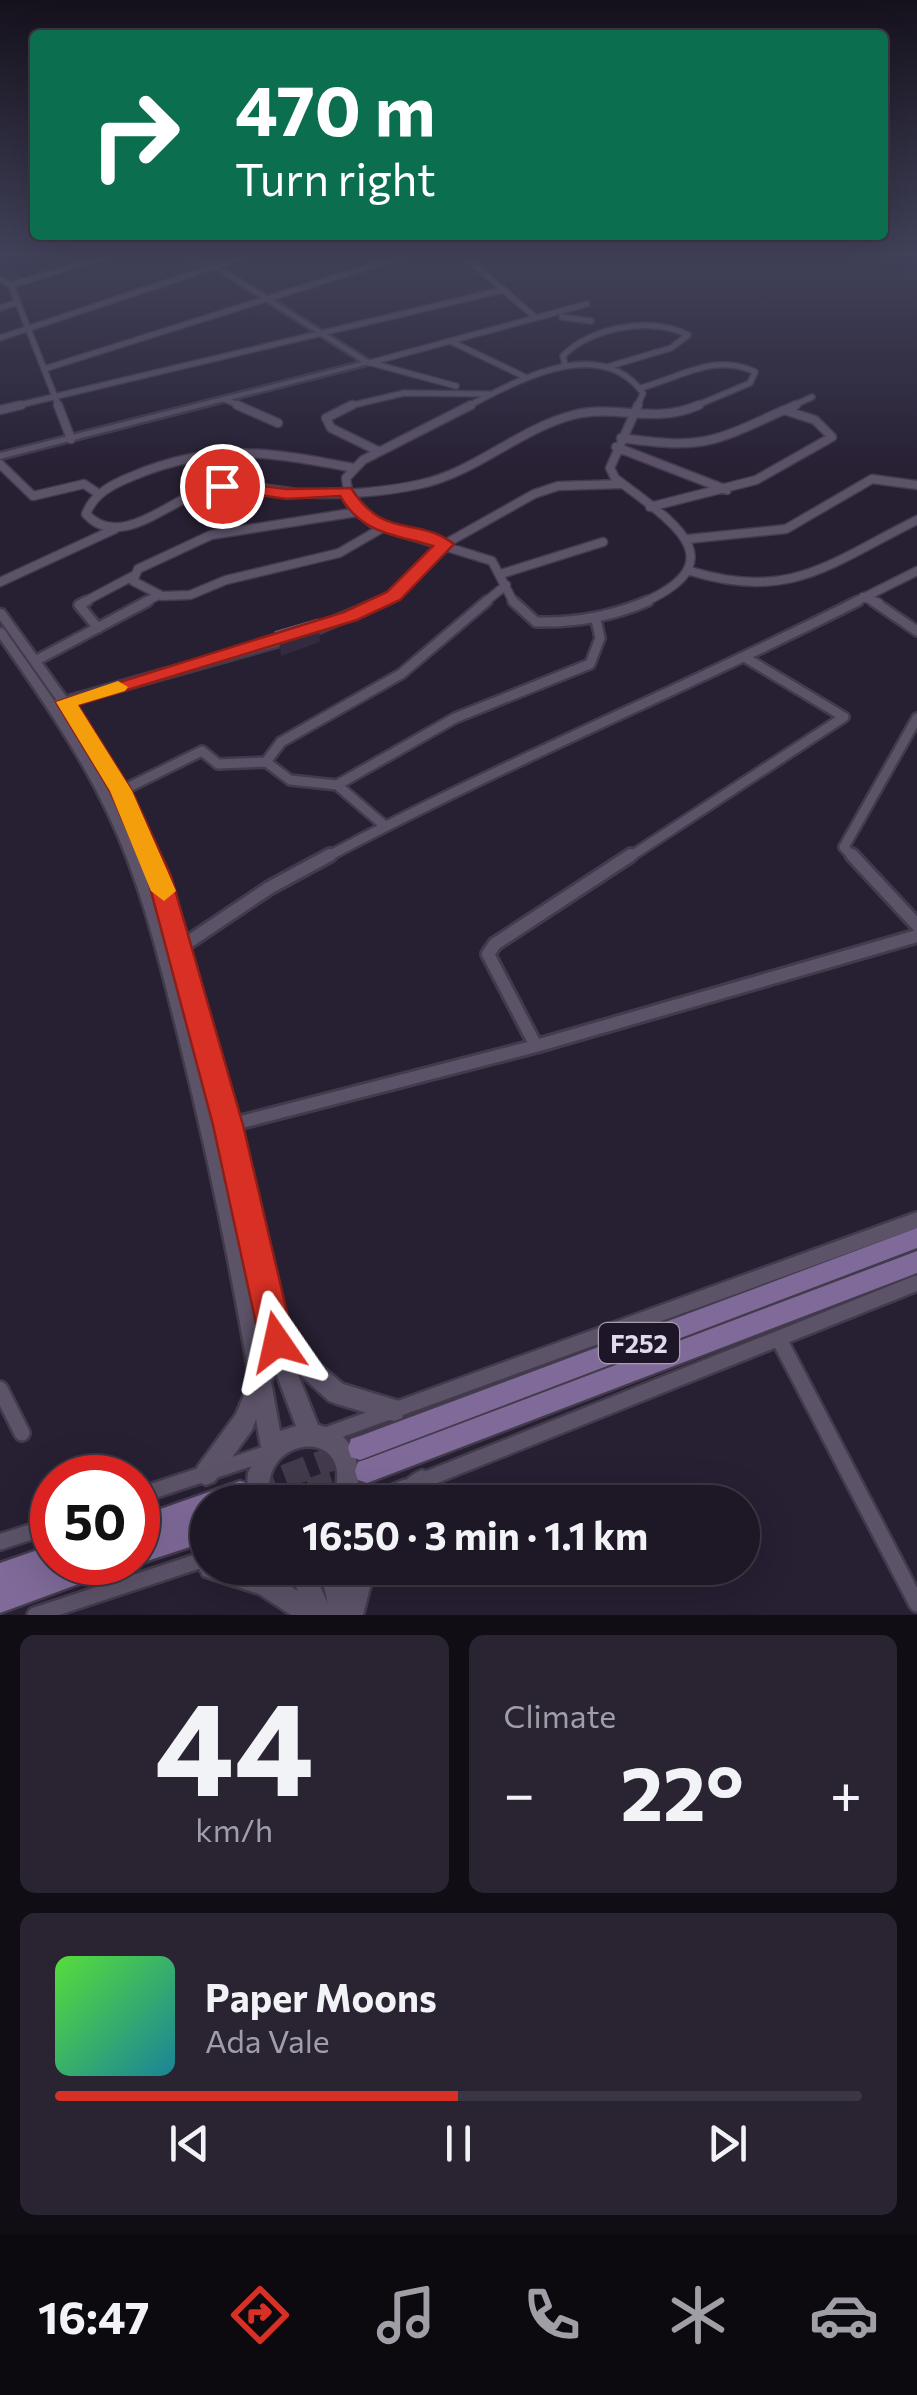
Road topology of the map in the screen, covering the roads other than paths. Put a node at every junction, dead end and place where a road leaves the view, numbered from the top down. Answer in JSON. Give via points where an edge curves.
{"nodes":[{"id":1,"x":31,"y":330,"type":"edge"},
{"id":2,"x":165,"y":330,"type":"edge"},
{"id":3,"x":317,"y":330,"type":"edge"},
{"id":4,"x":338,"y":330,"type":"edge"},
{"id":5,"x":487,"y":330,"type":"edge"},
{"id":6,"x":626,"y":330,"type":"edge"},
{"id":7,"x":681,"y":330,"type":"edge"},
{"id":8,"x":26,"y":332,"type":"junction"},
{"id":9,"x":323,"y":334,"type":"junction"},
{"id":10,"x":0,"y":338,"type":"edge"},
{"id":11,"x":450,"y":340,"type":"junction"},
{"id":12,"x":369,"y":363,"type":"junction"},
{"id":13,"x":565,"y":364,"type":"junction"},
{"id":14,"x":606,"y":367,"type":"junction"},
{"id":15,"x":44,"y":369,"type":"junction"},
{"id":16,"x":525,"y":377,"type":"junction"},
{"id":17,"x":640,"y":388,"type":"junction"},
{"id":18,"x":471,"y":390,"type":"junction"},
{"id":19,"x":490,"y":394,"type":"junction"},
{"id":20,"x":812,"y":397,"type":"dead end"},
{"id":21,"x":54,"y":398,"type":"junction"},
{"id":22,"x":224,"y":400,"type":"junction"},
{"id":23,"x":0,"y":410,"type":"edge"},
{"id":24,"x":784,"y":410,"type":"junction"},
{"id":25,"x":634,"y":416,"type":"junction"},
{"id":26,"x":278,"y":424,"type":"dead end"},
{"id":27,"x":622,"y":438,"type":"junction"},
{"id":28,"x":71,"y":439,"type":"junction"},
{"id":29,"x":616,"y":448,"type":"junction"},
{"id":30,"x":378,"y":451,"type":"junction"},
{"id":31,"x":0,"y":460,"type":"edge"},
{"id":32,"x":354,"y":468,"type":"junction"},
{"id":33,"x":622,"y":484,"type":"junction"},
{"id":34,"x":917,"y":485,"type":"edge"},
{"id":35,"x":726,"y":490,"type":"junction"},
{"id":36,"x":345,"y":492,"type":"junction"},
{"id":37,"x":99,"y":494,"type":"junction"},
{"id":38,"x":650,"y":507,"type":"junction"},
{"id":39,"x":357,"y":512,"type":"junction"},
{"id":40,"x":917,"y":520,"type":"edge"},
{"id":41,"x":120,"y":527,"type":"junction"},
{"id":42,"x":384,"y":527,"type":"junction"},
{"id":43,"x":688,"y":538,"type":"junction"},
{"id":44,"x":603,"y":542,"type":"dead end"},
{"id":45,"x":445,"y":544,"type":"junction"},
{"id":46,"x":917,"y":571,"type":"edge"},
{"id":47,"x":690,"y":572,"type":"junction"},
{"id":48,"x":501,"y":574,"type":"junction"},
{"id":49,"x":133,"y":576,"type":"junction"},
{"id":50,"x":0,"y":582,"type":"edge"},
{"id":51,"x":506,"y":585,"type":"junction"},
{"id":52,"x":159,"y":596,"type":"junction"},
{"id":53,"x":862,"y":596,"type":"junction"},
{"id":54,"x":0,"y":612,"type":"edge"},
{"id":55,"x":596,"y":620,"type":"junction"},
{"id":56,"x":98,"y":628,"type":"junction"},
{"id":57,"x":0,"y":631,"type":"edge"},
{"id":58,"x":917,"y":631,"type":"edge"},
{"id":59,"x":746,"y":658,"type":"junction"},
{"id":60,"x":35,"y":661,"type":"junction"},
{"id":61,"x":59,"y":704,"type":"junction"},
{"id":62,"x":917,"y":718,"type":"edge"},
{"id":63,"x":266,"y":762,"type":"junction"},
{"id":64,"x":337,"y":784,"type":"junction"},
{"id":65,"x":121,"y":791,"type":"junction"},
{"id":66,"x":385,"y":826,"type":"junction"},
{"id":67,"x":917,"y":925,"type":"edge"},
{"id":68,"x":917,"y":936,"type":"edge"},
{"id":69,"x":181,"y":947,"type":"junction"},
{"id":70,"x":536,"y":1046,"type":"junction"},
{"id":71,"x":219,"y":1128,"type":"junction"},
{"id":72,"x":917,"y":1220,"type":"edge"},
{"id":73,"x":917,"y":1238,"type":"edge"},
{"id":74,"x":917,"y":1262,"type":"edge"},
{"id":75,"x":917,"y":1282,"type":"edge"},
{"id":76,"x":779,"y":1338,"type":"junction"},
{"id":77,"x":277,"y":1342,"type":"junction"},
{"id":78,"x":263,"y":1375,"type":"junction"},
{"id":79,"x":0,"y":1389,"type":"edge"},
{"id":80,"x":394,"y":1410,"type":"junction"},
{"id":81,"x":22,"y":1433,"type":"dead end"},
{"id":82,"x":317,"y":1434,"type":"junction"},
{"id":83,"x":271,"y":1451,"type":"junction"},
{"id":84,"x":206,"y":1474,"type":"junction"},
{"id":85,"x":422,"y":1481,"type":"junction"},
{"id":86,"x":255,"y":1485,"type":"edge"},
{"id":87,"x":346,"y":1485,"type":"edge"},
{"id":88,"x":412,"y":1485,"type":"edge"},
{"id":89,"x":418,"y":1485,"type":"edge"},
{"id":90,"x":160,"y":1489,"type":"edge"},
{"id":91,"x":190,"y":1510,"type":"edge"},
{"id":92,"x":160,"y":1521,"type":"edge"},
{"id":93,"x":30,"y":1532,"type":"edge"},
{"id":94,"x":190,"y":1534,"type":"edge"},
{"id":95,"x":0,"y":1542,"type":"edge"},
{"id":96,"x":160,"y":1544,"type":"edge"},
{"id":97,"x":30,"y":1566,"type":"edge"},
{"id":98,"x":190,"y":1568,"type":"edge"},
{"id":99,"x":0,"y":1576,"type":"edge"},
{"id":100,"x":41,"y":1585,"type":"edge"},
{"id":101,"x":267,"y":1585,"type":"edge"},
{"id":102,"x":306,"y":1585,"type":"edge"},
{"id":103,"x":336,"y":1585,"type":"edge"},
{"id":104,"x":359,"y":1585,"type":"edge"},
{"id":105,"x":0,"y":1600,"type":"edge"},
{"id":106,"x":917,"y":1604,"type":"edge"},
{"id":107,"x":34,"y":1615,"type":"edge"},
{"id":108,"x":316,"y":1615,"type":"edge"},
{"id":109,"x":342,"y":1615,"type":"edge"},
{"id":110,"x":351,"y":1615,"type":"edge"}],
"edges":[{"from":1,"to":8,"type":"street"},
{"from":2,"to":15,"type":"street"},
{"from":3,"to":9,"type":"main road"},
{"from":4,"to":9,"type":"street"},
{"from":5,"to":11,"type":"street"},
{"from":6,"to":13,"type":"street","via":[[571,344]]},
{"from":7,"to":14,"type":"street","via":[[688,335],[671,348]]},
{"from":8,"to":10,"type":"street"},
{"from":8,"to":15,"type":"street"},
{"from":9,"to":12,"type":"main road"},
{"from":9,"to":21,"type":"street"},
{"from":11,"to":12,"type":"street"},
{"from":11,"to":16,"type":"street"},
{"from":12,"to":18,"type":"street"},
{"from":12,"to":22,"type":"main road"},
{"from":13,"to":14,"type":"street"},
{"from":13,"to":16,"type":"street"},
{"from":14,"to":17,"type":"street"},
{"from":15,"to":21,"type":"street"},
{"from":16,"to":19,"type":"street"},
{"from":17,"to":25,"type":"street"},
{"from":17,"to":25,"type":"street","via":[[714,364],[755,372],[750,383],[689,411]]},
{"from":18,"to":19,"type":"street"},
{"from":18,"to":30,"type":"street","via":[[391,397],[326,418],[331,428]]},
{"from":19,"to":30,"type":"street"},
{"from":20,"to":24,"type":"street"},
{"from":21,"to":23,"type":"street"},
{"from":21,"to":28,"type":"street"},
{"from":22,"to":26,"type":"street"},
{"from":22,"to":28,"type":"main road"},
{"from":24,"to":27,"type":"street","via":[[713,443]]},
{"from":24,"to":35,"type":"street","via":[[815,420],[832,437]]},
{"from":25,"to":27,"type":"street"},
{"from":25,"to":36,"type":"street","via":[[569,416],[439,480]]},
{"from":27,"to":29,"type":"street"},
{"from":28,"to":31,"type":"main road"},
{"from":29,"to":33,"type":"street","via":[[610,468]]},
{"from":29,"to":35,"type":"street"},
{"from":30,"to":32,"type":"street"},
{"from":31,"to":37,"type":"street","via":[[33,496],[84,484]]},
{"from":32,"to":36,"type":"street"},
{"from":32,"to":37,"type":"street","via":[[224,448],[185,455]]},
{"from":33,"to":38,"type":"street"},
{"from":33,"to":45,"type":"street","via":[[548,488]]},
{"from":34,"to":43,"type":"street","via":[[872,479],[786,529]]},
{"from":35,"to":38,"type":"street"},
{"from":36,"to":39,"type":"street"},
{"from":36,"to":41,"type":"street","via":[[216,486]]},
{"from":37,"to":41,"type":"street","via":[[88,506],[90,520]]},
{"from":38,"to":43,"type":"street"},
{"from":39,"to":42,"type":"street"},
{"from":39,"to":49,"type":"street","via":[[211,536]]},
{"from":40,"to":47,"type":"street","via":[[793,583],[736,584]]},
{"from":41,"to":50,"type":"street"},
{"from":42,"to":45,"type":"street"},
{"from":42,"to":52,"type":"street","via":[[313,562],[226,580],[190,595]]},
{"from":43,"to":47,"type":"street"},
{"from":44,"to":48,"type":"street"},
{"from":45,"to":48,"type":"street","via":[[492,562]]},
{"from":45,"to":61,"type":"street","via":[[394,596],[350,616]]},
{"from":46,"to":53,"type":"street"},
{"from":47,"to":55,"type":"street","via":[[666,591]]},
{"from":48,"to":51,"type":"street"},
{"from":49,"to":52,"type":"street"},
{"from":49,"to":56,"type":"street","via":[[79,605]]},
{"from":51,"to":55,"type":"street","via":[[514,603],[536,622]]},
{"from":51,"to":63,"type":"street","via":[[400,674],[281,742]]},
{"from":52,"to":56,"type":"street"},
{"from":53,"to":58,"type":"street"},
{"from":53,"to":59,"type":"street"},
{"from":54,"to":60,"type":"main road"},
{"from":55,"to":64,"type":"street","via":[[600,638],[590,664],[439,726]]},
{"from":56,"to":60,"type":"street"},
{"from":57,"to":61,"type":"main road"},
{"from":59,"to":66,"type":"street"},
{"from":59,"to":70,"type":"street","via":[[844,717],[494,944],[488,954]]},
{"from":60,"to":61,"type":"main road"},
{"from":61,"to":65,"type":"main road"},
{"from":61,"to":71,"type":"main road","via":[[144,882]]},
{"from":62,"to":67,"type":"street","via":[[844,847]]},
{"from":63,"to":64,"type":"street","via":[[290,780]]},
{"from":63,"to":65,"type":"street","via":[[218,764],[197,752]]},
{"from":64,"to":66,"type":"street"},
{"from":65,"to":69,"type":"main road"},
{"from":66,"to":69,"type":"street","via":[[269,888]]},
{"from":68,"to":70,"type":"street"},
{"from":69,"to":71,"type":"main road"},
{"from":70,"to":71,"type":"street"},
{"from":71,"to":77,"type":"main road"},
{"from":71,"to":78,"type":"main road"},
{"from":72,"to":80,"type":"street"},
{"from":73,"to":74,"type":"main road","number":"F252","via":[[364,1459]]},
{"from":75,"to":76,"type":"street"},
{"from":76,"to":85,"type":"street"},
{"from":76,"to":106,"type":"street"},
{"from":77,"to":80,"type":"main road","via":[[337,1393]]},
{"from":77,"to":82,"type":"main road"},
{"from":78,"to":83,"type":"main road"},
{"from":78,"to":84,"type":"main road","via":[[244,1422]]},
{"from":79,"to":81,"type":"street"},
{"from":80,"to":82,"type":"street"},
{"from":82,"to":83,"type":"main road","via":[[290,1436]]},
{"from":82,"to":87,"type":"main road","via":[[347,1463]]},
{"from":83,"to":84,"type":"street"},
{"from":83,"to":86,"type":"main road"},
{"from":84,"to":90,"type":"street"},
{"from":85,"to":88,"type":"street"},
{"from":85,"to":89,"type":"main road"},
{"from":91,"to":92,"type":"main road"},
{"from":93,"to":95,"type":"street"},
{"from":94,"to":96,"type":"main road"},
{"from":97,"to":99,"type":"main road"},
{"from":98,"to":107,"type":"street"},
{"from":100,"to":105,"type":"main road"},
{"from":101,"to":108,"type":"main road"},
{"from":102,"to":108,"type":"main road"},
{"from":103,"to":109,"type":"main road"},
{"from":104,"to":110,"type":"main road"}]}
